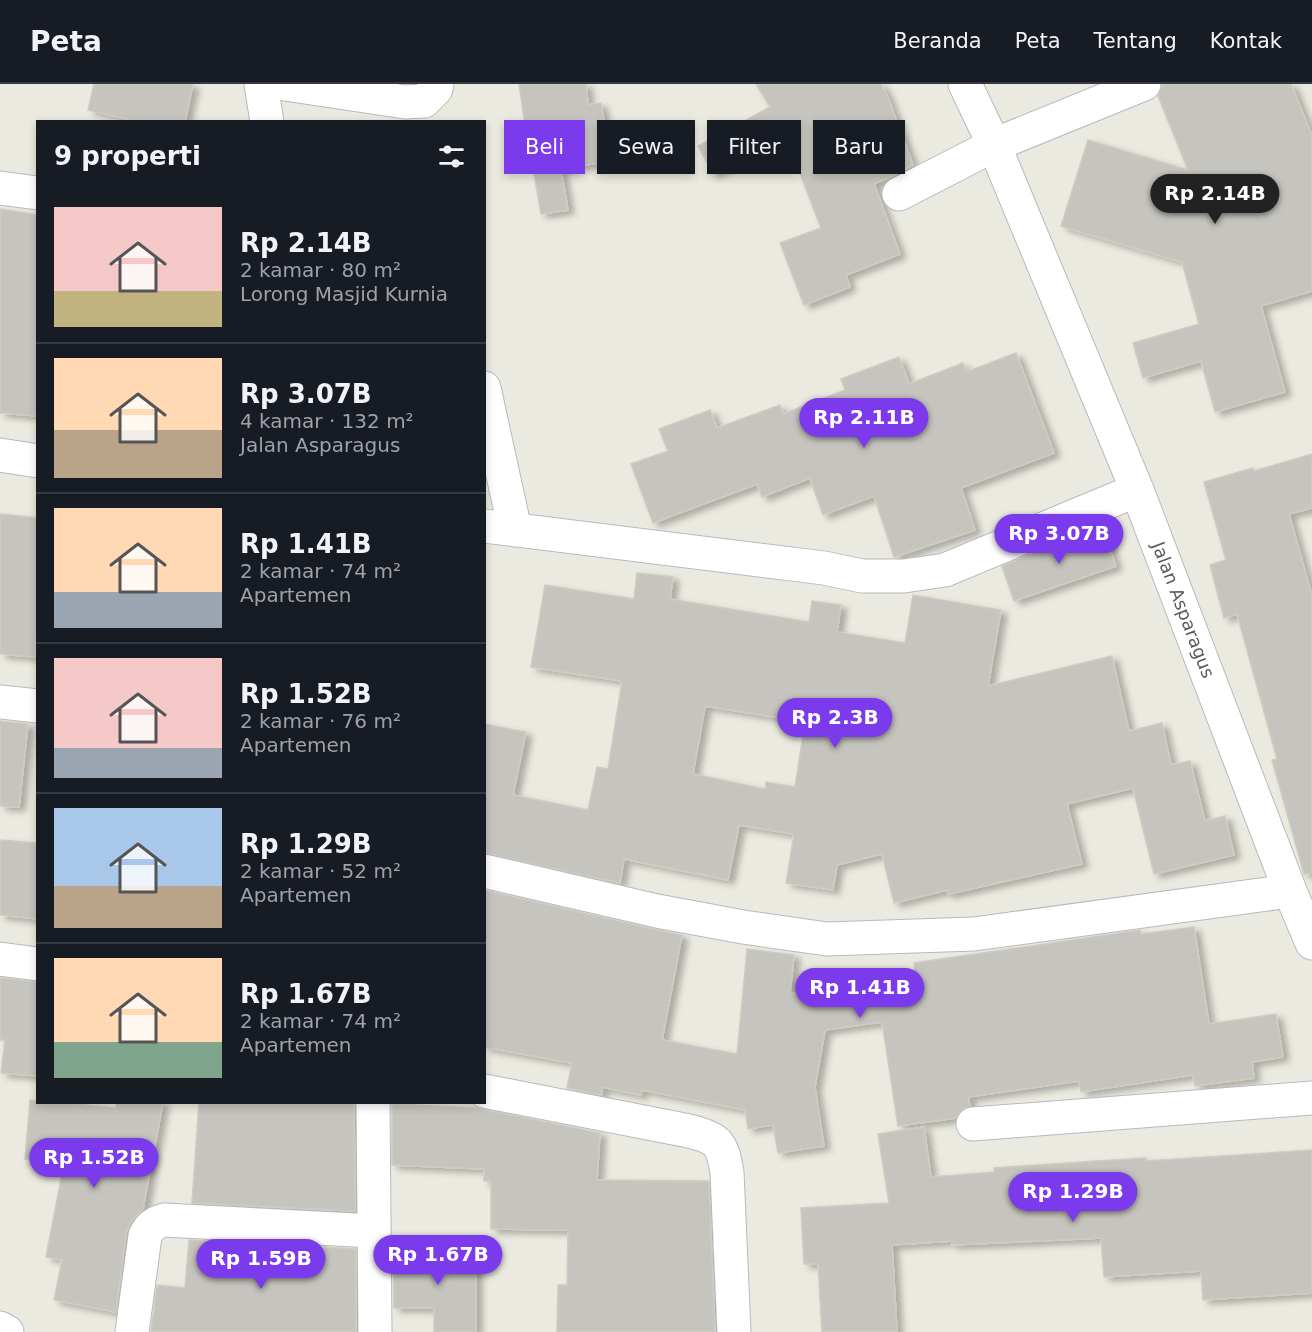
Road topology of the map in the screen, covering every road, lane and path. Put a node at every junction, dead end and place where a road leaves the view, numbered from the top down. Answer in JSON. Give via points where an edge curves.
{"nodes":[{"id":1,"x":261,"y":84,"type":"edge"},
{"id":2,"x":285,"y":84,"type":"edge"},
{"id":3,"x":966,"y":84,"type":"edge"},
{"id":4,"x":1144,"y":84,"type":"edge"},
{"id":5,"x":429,"y":102,"type":"edge"},
{"id":6,"x":267,"y":120,"type":"edge"},
{"id":7,"x":994,"y":145,"type":"junction"},
{"id":8,"x":0,"y":188,"type":"edge"},
{"id":9,"x":36,"y":194,"type":"edge"},
{"id":10,"x":899,"y":194,"type":"dead end"},
{"id":11,"x":486,"y":406,"type":"edge"},
{"id":12,"x":0,"y":455,"type":"edge"},
{"id":13,"x":36,"y":461,"type":"edge"},
{"id":14,"x":1137,"y":490,"type":"junction"},
{"id":15,"x":500,"y":528,"type":"edge"},
{"id":16,"x":0,"y":702,"type":"edge"},
{"id":17,"x":36,"y":706,"type":"edge"},
{"id":18,"x":486,"y":871,"type":"edge"},
{"id":19,"x":1290,"y":891,"type":"junction"},
{"id":20,"x":1312,"y":944,"type":"edge"},
{"id":21,"x":0,"y":959,"type":"edge"},
{"id":22,"x":36,"y":964,"type":"edge"},
{"id":23,"x":486,"y":1091,"type":"edge"},
{"id":24,"x":1312,"y":1098,"type":"edge"},
{"id":25,"x":373,"y":1104,"type":"edge"},
{"id":26,"x":973,"y":1124,"type":"dead end"},
{"id":27,"x":374,"y":1232,"type":"junction"},
{"id":28,"x":0,"y":1328,"type":"edge"},
{"id":29,"x":7,"y":1332,"type":"edge"},
{"id":30,"x":132,"y":1332,"type":"edge"},
{"id":31,"x":375,"y":1332,"type":"edge"},
{"id":32,"x":734,"y":1332,"type":"edge"}],
"edges":[{"from":1,"to":6,"type":"street"},
{"from":2,"to":5,"type":"street"},
{"from":3,"to":7,"type":"street","name":"Jalan Asparagus"},
{"from":4,"to":7,"type":"street"},
{"from":7,"to":10,"type":"street"},
{"from":7,"to":14,"type":"street","name":"Jalan Asparagus"},
{"from":8,"to":9,"type":"street"},
{"from":11,"to":15,"type":"street"},
{"from":12,"to":13,"type":"street"},
{"from":14,"to":15,"type":"street","via":[[945,570],[904,576],[862,576]]},
{"from":14,"to":19,"type":"street","name":"Jalan Asparagus"},
{"from":16,"to":17,"type":"street"},
{"from":18,"to":19,"type":"street","via":[[657,911],[827,939],[974,934]]},
{"from":19,"to":20,"type":"street","name":"Jalan Asparagus"},
{"from":21,"to":22,"type":"street"},
{"from":23,"to":32,"type":"street","via":[[695,1132],[716,1142],[727,1172]]},
{"from":24,"to":26,"type":"street"},
{"from":25,"to":27,"type":"street"},
{"from":27,"to":30,"type":"street","via":[[164,1220],[155,1223],[145,1236]]},
{"from":27,"to":31,"type":"street"},
{"from":28,"to":29,"type":"street"}]}
